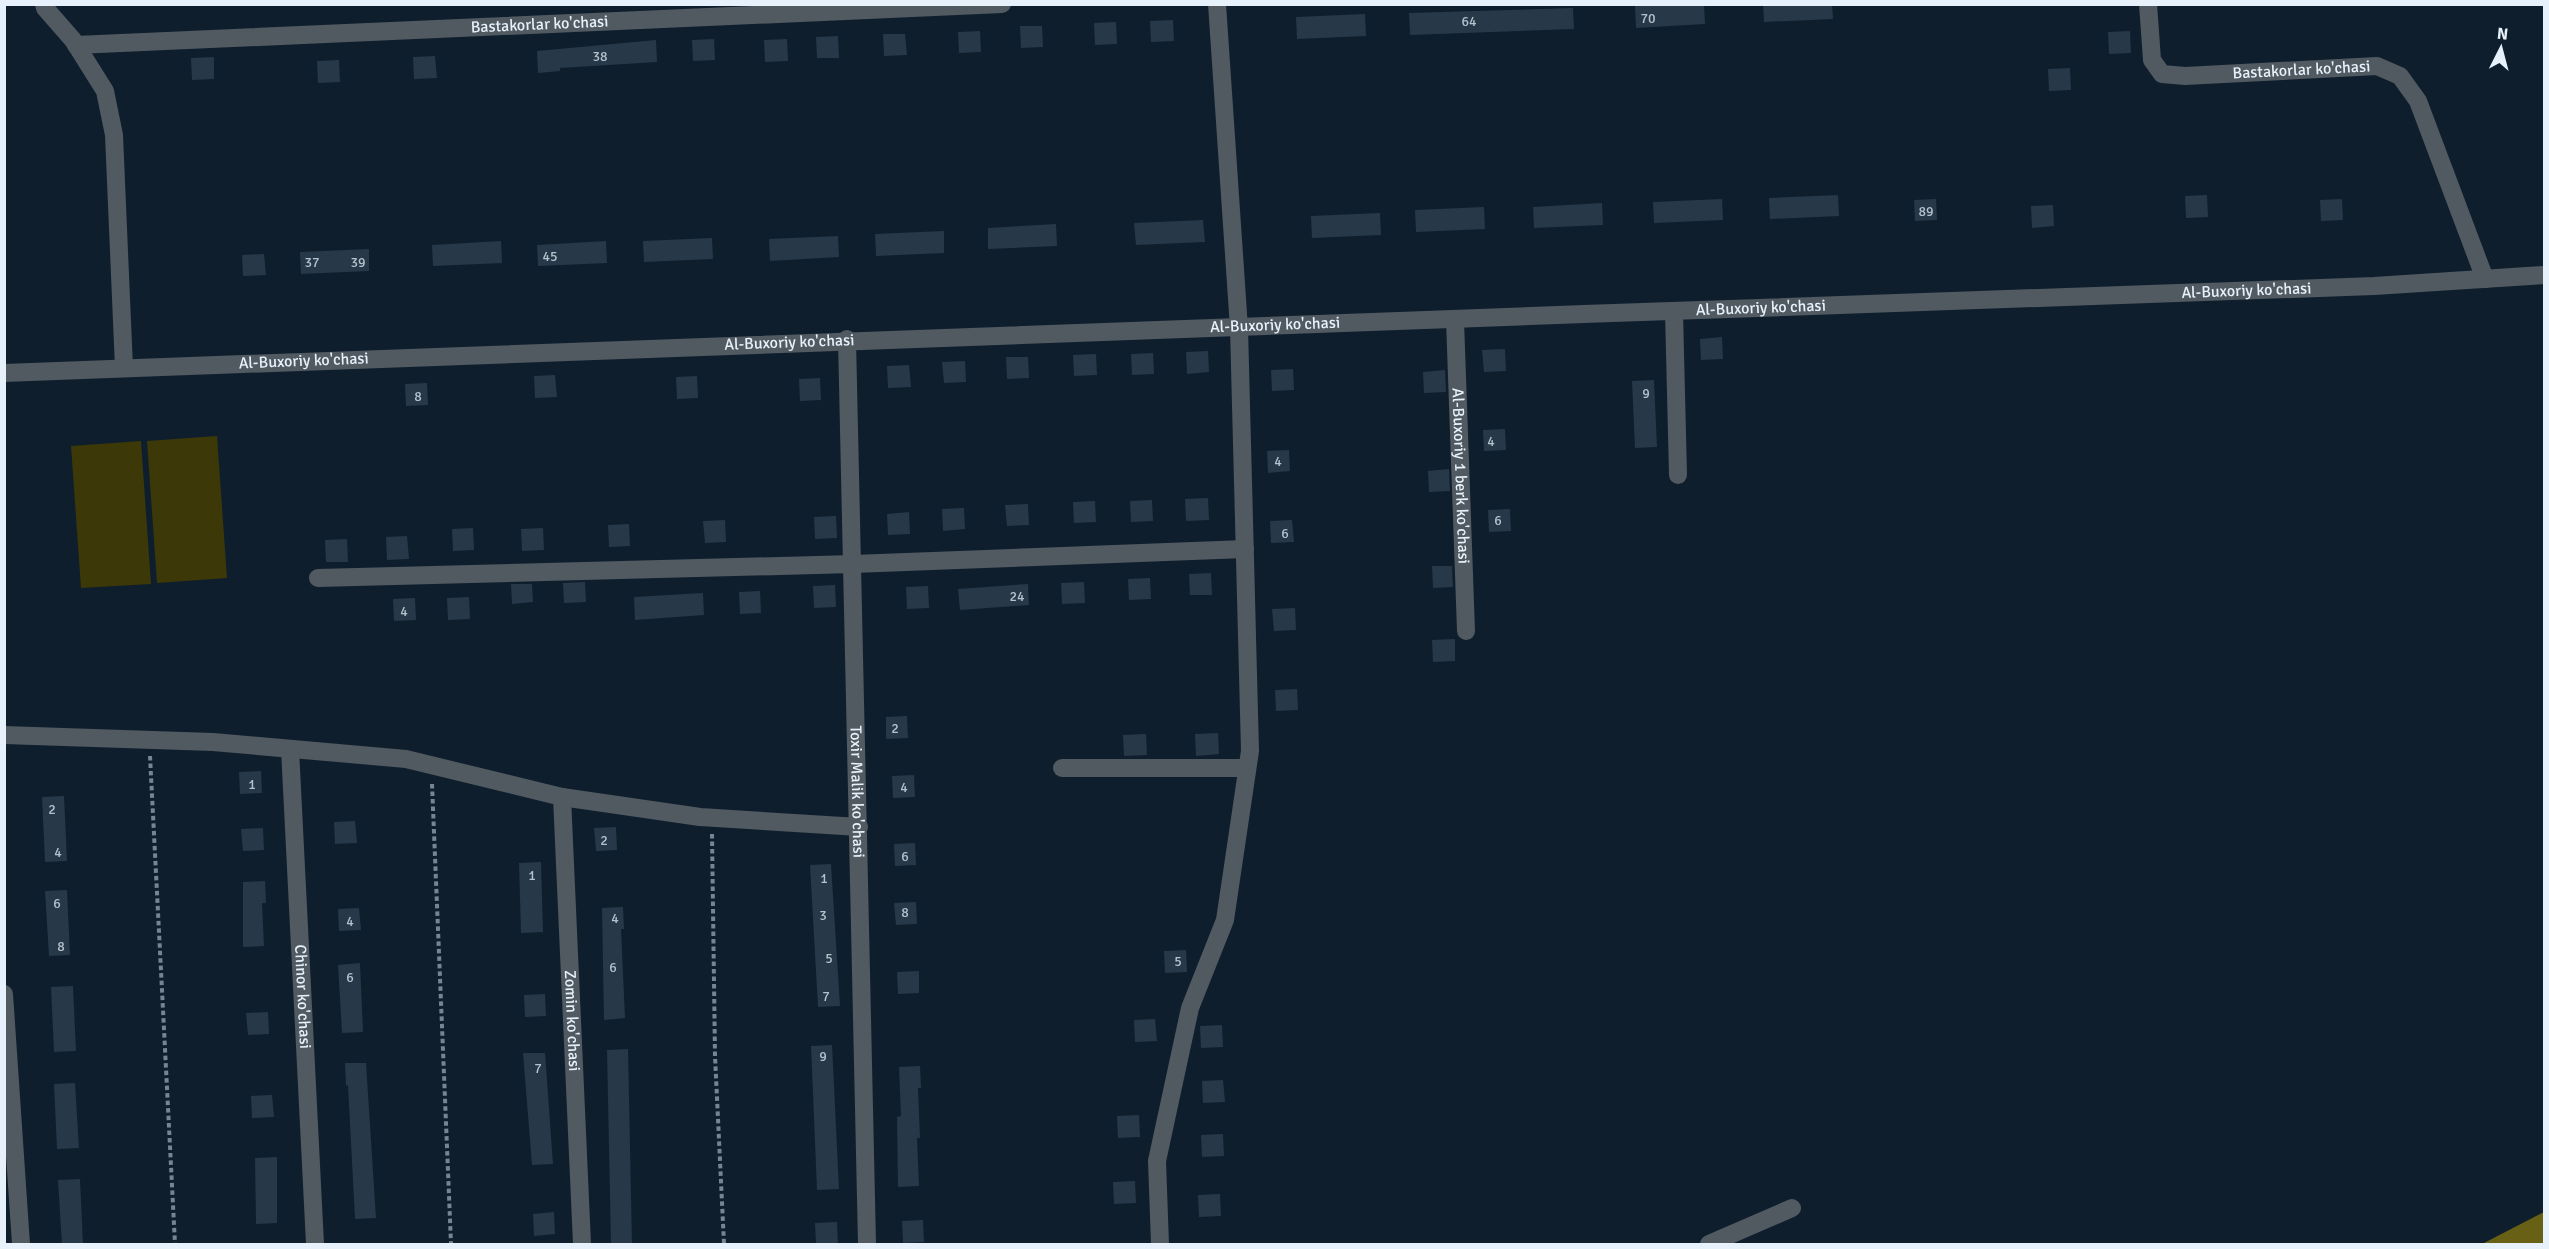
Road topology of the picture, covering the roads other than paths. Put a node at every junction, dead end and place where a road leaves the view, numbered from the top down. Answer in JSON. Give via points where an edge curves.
{"nodes":[{"id":1,"x":44,"y":4,"type":"edge"},
{"id":2,"x":1002,"y":4,"type":"edge"},
{"id":3,"x":1217,"y":4,"type":"edge"},
{"id":4,"x":2148,"y":4,"type":"edge"},
{"id":5,"x":76,"y":45,"type":"junction"},
{"id":6,"x":2544,"y":275,"type":"edge"},
{"id":7,"x":2485,"y":279,"type":"junction"},
{"id":8,"x":1674,"y":312,"type":"junction"},
{"id":9,"x":1455,"y":320,"type":"junction"},
{"id":10,"x":1239,"y":328,"type":"junction"},
{"id":11,"x":847,"y":339,"type":"junction"},
{"id":12,"x":124,"y":368,"type":"junction"},
{"id":13,"x":4,"y":373,"type":"edge"},
{"id":14,"x":1678,"y":475,"type":"dead end"},
{"id":15,"x":1245,"y":549,"type":"junction"},
{"id":16,"x":853,"y":564,"type":"junction"},
{"id":17,"x":318,"y":578,"type":"dead end"},
{"id":18,"x":1467,"y":631,"type":"dead end"},
{"id":19,"x":4,"y":735,"type":"edge"},
{"id":20,"x":290,"y":749,"type":"junction"},
{"id":21,"x":1062,"y":768,"type":"dead end"},
{"id":22,"x":1248,"y":768,"type":"junction"},
{"id":23,"x":562,"y":797,"type":"junction"},
{"id":24,"x":859,"y":827,"type":"junction"},
{"id":25,"x":4,"y":994,"type":"edge"},
{"id":26,"x":1792,"y":1208,"type":"dead end"},
{"id":27,"x":21,"y":1245,"type":"edge"},
{"id":28,"x":315,"y":1245,"type":"edge"},
{"id":29,"x":582,"y":1245,"type":"edge"},
{"id":30,"x":867,"y":1245,"type":"edge"},
{"id":31,"x":1160,"y":1245,"type":"edge"},
{"id":32,"x":1709,"y":1245,"type":"edge"}],
"edges":[{"from":1,"to":5,"type":"street"},
{"from":2,"to":5,"type":"street","name":"Bastakorlar ko'chasi"},
{"from":3,"to":10,"type":"street"},
{"from":4,"to":7,"type":"street","name":"Bastakorlar ko'chasi","via":[[2152,60],[2162,74],[2376,66],[2400,76],[2418,101]]},
{"from":5,"to":12,"type":"street","via":[[105,91],[114,135]]},
{"from":6,"to":7,"type":"street","name":"Al-Buxoriy ko'chasi"},
{"from":7,"to":8,"type":"street","name":"Al-Buxoriy ko'chasi"},
{"from":8,"to":9,"type":"street","name":"Al-Buxoriy ko'chasi"},
{"from":8,"to":14,"type":"street"},
{"from":9,"to":10,"type":"street","name":"Al-Buxoriy ko'chasi"},
{"from":9,"to":18,"type":"street","name":"Al-Buxoriy 1 berk ko'chasi"},
{"from":10,"to":11,"type":"street","name":"Al-Buxoriy ko'chasi"},
{"from":10,"to":15,"type":"street"},
{"from":11,"to":12,"type":"street","name":"Al-Buxoriy ko'chasi"},
{"from":11,"to":16,"type":"street","name":"Toxir Malik ko'chasi"},
{"from":12,"to":13,"type":"street","name":"Al-Buxoriy ko'chasi"},
{"from":15,"to":16,"type":"street"},
{"from":15,"to":22,"type":"street"},
{"from":16,"to":17,"type":"street"},
{"from":16,"to":24,"type":"street","name":"Toxir Malik ko'chasi"},
{"from":19,"to":20,"type":"street"},
{"from":20,"to":23,"type":"street","via":[[406,759]]},
{"from":20,"to":28,"type":"street","name":"Chinor ko'chasi"},
{"from":21,"to":22,"type":"street"},
{"from":22,"to":31,"type":"street","via":[[1225,920],[1190,1008],[1157,1161]]},
{"from":23,"to":24,"type":"street","via":[[712,818]]},
{"from":23,"to":29,"type":"street","name":"Zomin ko'chasi"},
{"from":24,"to":30,"type":"street","name":"Toxir Malik ko'chasi"},
{"from":25,"to":27,"type":"street"},
{"from":26,"to":32,"type":"street"}]}
